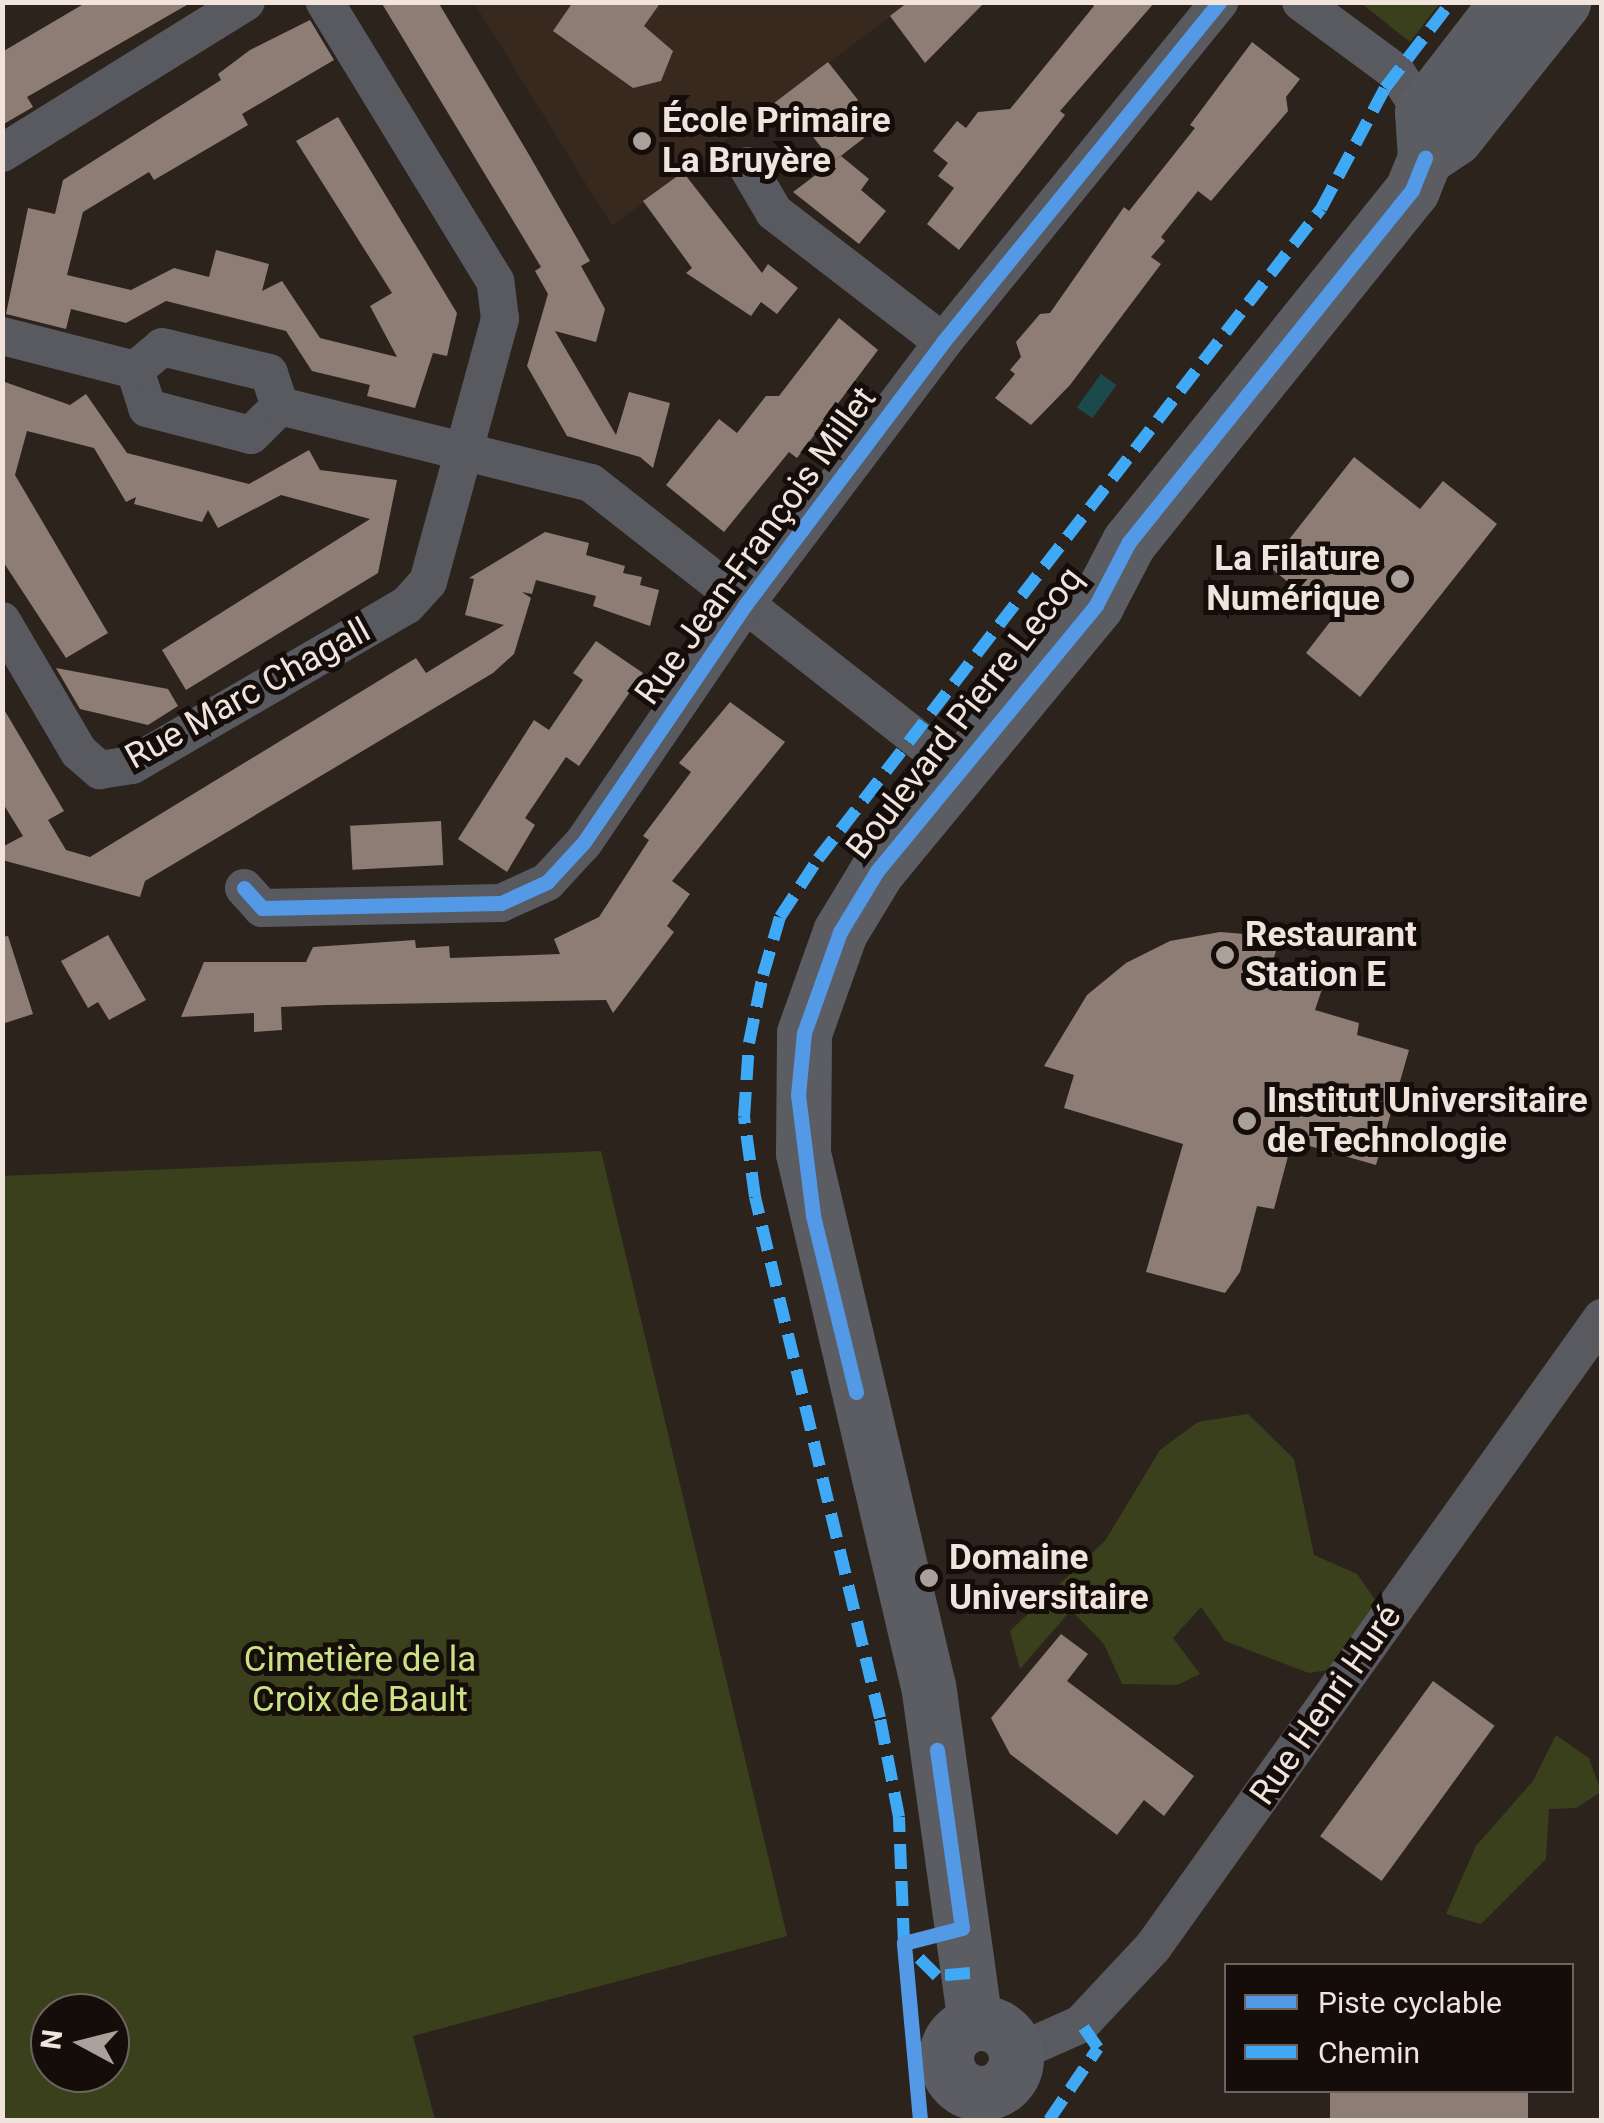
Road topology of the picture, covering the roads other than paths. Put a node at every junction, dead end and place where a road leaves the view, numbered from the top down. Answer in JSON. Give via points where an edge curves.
{"nodes":[{"id":1,"x":246,"y":2,"type":"edge"},
{"id":2,"x":324,"y":2,"type":"edge"},
{"id":3,"x":1219,"y":2,"type":"edge"},
{"id":4,"x":1301,"y":2,"type":"edge"},
{"id":5,"x":1506,"y":2,"type":"edge"},
{"id":6,"x":1563,"y":2,"type":"edge"},
{"id":7,"x":1423,"y":135,"type":"junction"},
{"id":8,"x":2,"y":153,"type":"edge"},
{"id":9,"x":747,"y":166,"type":"dead end"},
{"id":10,"x":2,"y":336,"type":"edge"},
{"id":11,"x":943,"y":342,"type":"junction"},
{"id":12,"x":135,"y":370,"type":"junction"},
{"id":13,"x":280,"y":406,"type":"junction"},
{"id":14,"x":466,"y":453,"type":"junction"},
{"id":15,"x":745,"y":605,"type":"junction"},
{"id":16,"x":2,"y":621,"type":"edge"},
{"id":17,"x":954,"y":776,"type":"junction"},
{"id":18,"x":244,"y":888,"type":"dead end"},
{"id":19,"x":1602,"y":1318,"type":"edge"},
{"id":20,"x":991,"y":2072,"type":"edge"}],
"edges":[{"from":1,"to":8,"type":"street"},
{"from":2,"to":14,"type":"street","name":"Rue Marc Chagall","via":[[496,281],[500,319]]},
{"from":3,"to":11,"type":"street","name":"Rue Jean-François Millet"},
{"from":4,"to":7,"type":"street","via":[[1396,72]]},
{"from":5,"to":7,"type":"street","name":"Boulevard Pierre Lecoq"},
{"from":6,"to":7,"type":"street","name":"Boulevard Pierre Lecoq","via":[[1454,138]]},
{"from":7,"to":17,"type":"street","name":"Boulevard Pierre Lecoq","via":[[1412,190],[1129,542],[1096,605]]},
{"from":9,"to":11,"type":"street","via":[[774,212]]},
{"from":10,"to":12,"type":"street"},
{"from":11,"to":15,"type":"street","name":"Rue Jean-François Millet"},
{"from":12,"to":13,"type":"street","via":[[162,346],[269,373]]},
{"from":12,"to":13,"type":"street","via":[[147,408],[251,435]]},
{"from":13,"to":14,"type":"street"},
{"from":14,"to":15,"type":"street","via":[[590,483]]},
{"from":14,"to":16,"type":"street","name":"Rue Marc Chagall","via":[[428,582],[407,604],[132,766],[100,770],[79,752]]},
{"from":15,"to":17,"type":"street","via":[[938,755]]},
{"from":15,"to":18,"type":"street","name":"Rue Jean-François Millet","via":[[584,842],[547,882],[502,903],[262,908]]},
{"from":17,"to":20,"type":"street","name":"Boulevard Pierre Lecoq","via":[[877,871],[840,932],[804,1033],[798,1096],[814,1215],[928,1686]]},
{"from":19,"to":20,"type":"street","name":"Rue Henri Huré","via":[[1153,1947],[1081,2024]]}]}
